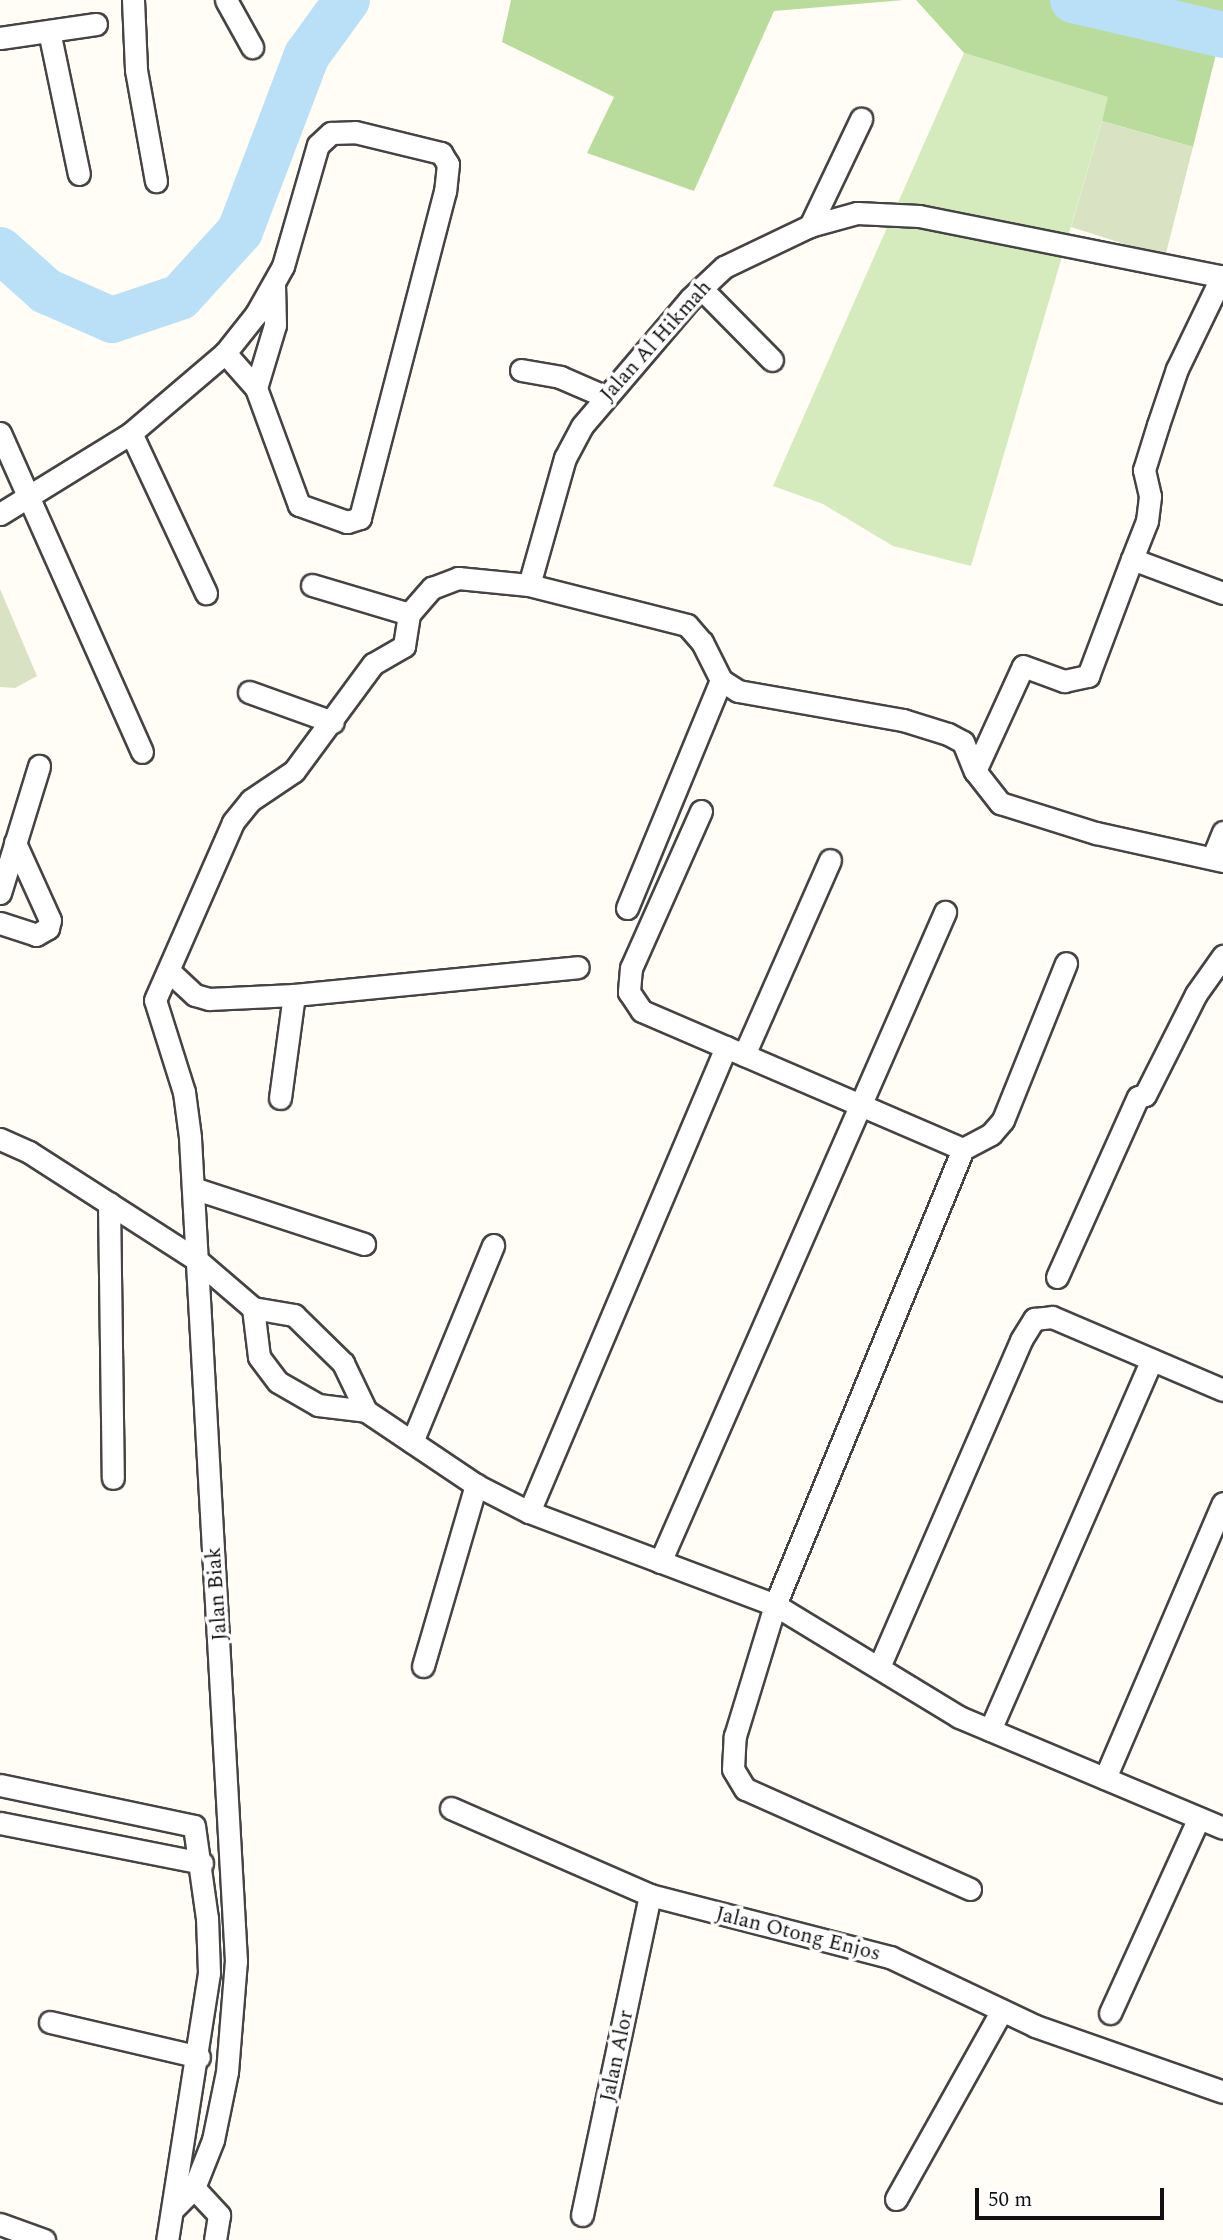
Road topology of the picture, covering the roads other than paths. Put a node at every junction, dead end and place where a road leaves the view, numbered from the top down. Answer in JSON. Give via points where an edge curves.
{"nodes":[{"id":1,"x":133,"y":0,"type":"edge"},
{"id":2,"x":226,"y":0,"type":"edge"},
{"id":3,"x":96,"y":24,"type":"dead end"},
{"id":4,"x":49,"y":31,"type":"junction"},
{"id":5,"x":0,"y":38,"type":"edge"},
{"id":6,"x":252,"y":47,"type":"dead end"},
{"id":7,"x":861,"y":119,"type":"dead end"},
{"id":8,"x":79,"y":174,"type":"dead end"},
{"id":9,"x":156,"y":181,"type":"dead end"},
{"id":10,"x":810,"y":226,"type":"junction"},
{"id":11,"x":1223,"y":276,"type":"edge"},
{"id":12,"x":274,"y":284,"type":"junction"},
{"id":13,"x":701,"y":288,"type":"junction"},
{"id":14,"x":225,"y":353,"type":"junction"},
{"id":15,"x":772,"y":360,"type":"dead end"},
{"id":16,"x":521,"y":370,"type":"dead end"},
{"id":17,"x":256,"y":388,"type":"junction"},
{"id":18,"x":607,"y":397,"type":"junction"},
{"id":19,"x":0,"y":433,"type":"edge"},
{"id":20,"x":131,"y":433,"type":"junction"},
{"id":21,"x":30,"y":496,"type":"junction"},
{"id":22,"x":0,"y":514,"type":"edge"},
{"id":23,"x":1132,"y":559,"type":"junction"},
{"id":24,"x":312,"y":585,"type":"dead end"},
{"id":25,"x":529,"y":585,"type":"junction"},
{"id":26,"x":206,"y":593,"type":"dead end"},
{"id":27,"x":1223,"y":593,"type":"edge"},
{"id":28,"x":409,"y":614,"type":"junction"},
{"id":29,"x":721,"y":680,"type":"junction"},
{"id":30,"x":249,"y":692,"type":"dead end"},
{"id":31,"x":333,"y":722,"type":"junction"},
{"id":32,"x":142,"y":752,"type":"dead end"},
{"id":33,"x":39,"y":766,"type":"dead end"},
{"id":34,"x":975,"y":771,"type":"junction"},
{"id":35,"x":701,"y":811,"type":"dead end"},
{"id":36,"x":1223,"y":832,"type":"edge"},
{"id":37,"x":15,"y":843,"type":"junction"},
{"id":38,"x":1218,"y":859,"type":"edge"},
{"id":39,"x":830,"y":860,"type":"dead end"},
{"id":40,"x":0,"y":892,"type":"edge"},
{"id":41,"x":628,"y":908,"type":"dead end"},
{"id":42,"x":945,"y":912,"type":"dead end"},
{"id":43,"x":0,"y":923,"type":"edge"},
{"id":44,"x":1223,"y":956,"type":"edge"},
{"id":45,"x":1066,"y":963,"type":"dead end"},
{"id":46,"x":578,"y":967,"type":"dead end"},
{"id":47,"x":170,"y":972,"type":"junction"},
{"id":48,"x":295,"y":995,"type":"junction"},
{"id":49,"x":735,"y":1051,"type":"junction"},
{"id":50,"x":280,"y":1098,"type":"dead end"},
{"id":51,"x":857,"y":1105,"type":"junction"},
{"id":52,"x":0,"y":1139,"type":"edge"},
{"id":53,"x":963,"y":1149,"type":"junction"},
{"id":54,"x":193,"y":1188,"type":"junction"},
{"id":55,"x":109,"y":1203,"type":"junction"},
{"id":56,"x":364,"y":1244,"type":"dead end"},
{"id":57,"x":493,"y":1245,"type":"dead end"},
{"id":58,"x":197,"y":1260,"type":"junction"},
{"id":59,"x":1057,"y":1277,"type":"dead end"},
{"id":60,"x":253,"y":1308,"type":"junction"},
{"id":61,"x":1153,"y":1360,"type":"junction"},
{"id":62,"x":1223,"y":1390,"type":"edge"},
{"id":63,"x":366,"y":1411,"type":"junction"},
{"id":64,"x":412,"y":1442,"type":"junction"},
{"id":65,"x":113,"y":1478,"type":"dead end"},
{"id":66,"x":476,"y":1485,"type":"junction"},
{"id":67,"x":1223,"y":1503,"type":"edge"},
{"id":68,"x":529,"y":1512,"type":"junction"},
{"id":69,"x":660,"y":1562,"type":"junction"},
{"id":70,"x":775,"y":1605,"type":"junction"},
{"id":71,"x":423,"y":1666,"type":"dead end"},
{"id":72,"x":879,"y":1668,"type":"junction"},
{"id":73,"x":990,"y":1730,"type":"junction"},
{"id":74,"x":1105,"y":1778,"type":"junction"},
{"id":75,"x":0,"y":1785,"type":"edge"},
{"id":76,"x":33,"y":1791,"type":"junction"},
{"id":77,"x":451,"y":1808,"type":"dead end"},
{"id":78,"x":1199,"y":1818,"type":"junction"},
{"id":79,"x":0,"y":1823,"type":"edge"},
{"id":80,"x":28,"y":1828,"type":"junction"},
{"id":81,"x":1223,"y":1828,"type":"edge"},
{"id":82,"x":202,"y":1863,"type":"junction"},
{"id":83,"x":970,"y":1889,"type":"dead end"},
{"id":84,"x":650,"y":1895,"type":"junction"},
{"id":85,"x":1001,"y":2012,"type":"junction"},
{"id":86,"x":1110,"y":2013,"type":"dead end"},
{"id":87,"x":50,"y":2022,"type":"dead end"},
{"id":88,"x":199,"y":2057,"type":"junction"},
{"id":89,"x":1223,"y":2092,"type":"edge"},
{"id":90,"x":194,"y":2188,"type":"junction"},
{"id":91,"x":896,"y":2199,"type":"dead end"},
{"id":92,"x":173,"y":2209,"type":"junction"},
{"id":93,"x":582,"y":2216,"type":"dead end"},
{"id":94,"x":0,"y":2224,"type":"edge"},
{"id":95,"x":44,"y":2240,"type":"edge"},
{"id":96,"x":167,"y":2240,"type":"edge"},
{"id":97,"x":215,"y":2240,"type":"edge"}],
"edges":[{"from":1,"to":9,"type":"street","via":[[136,70]]},
{"from":2,"to":6,"type":"street"},
{"from":3,"to":4,"type":"street"},
{"from":4,"to":5,"type":"street"},
{"from":4,"to":8,"type":"street"},
{"from":7,"to":10,"type":"street"},
{"from":10,"to":11,"type":"street","name":"Jalan Al Hikmah","via":[[857,213],[919,216]]},
{"from":10,"to":13,"type":"street","name":"Jalan Al Hikmah","via":[[724,267]]},
{"from":11,"to":23,"type":"street","via":[[1177,369],[1158,425],[1144,470],[1150,496],[1147,521]]},
{"from":12,"to":14,"type":"street"},
{"from":12,"to":17,"type":"street","via":[[275,325]]},
{"from":12,"to":17,"type":"street","via":[[292,243],[318,145],[331,133],[355,132],[441,153],[448,164],[445,191],[360,518],[355,522],[299,505]]},
{"from":13,"to":15,"type":"street"},
{"from":13,"to":18,"type":"street","name":"Jalan Al Hikmah"},
{"from":14,"to":17,"type":"street"},
{"from":14,"to":20,"type":"street"},
{"from":16,"to":18,"type":"street","via":[[560,377]]},
{"from":18,"to":25,"type":"street","name":"Jalan Al Hikmah","via":[[582,426],[565,458]]},
{"from":19,"to":21,"type":"street"},
{"from":20,"to":21,"type":"street"},
{"from":20,"to":26,"type":"street"},
{"from":21,"to":22,"type":"street"},
{"from":21,"to":32,"type":"street"},
{"from":23,"to":27,"type":"street"},
{"from":23,"to":34,"type":"street","via":[[1088,676],[1064,681],[1023,667]]},
{"from":24,"to":28,"type":"street"},
{"from":25,"to":28,"type":"street","via":[[451,579],[432,588]]},
{"from":25,"to":29,"type":"street","via":[[687,625],[702,642]]},
{"from":28,"to":31,"type":"street","via":[[404,646],[373,664]]},
{"from":29,"to":34,"type":"street","via":[[738,691],[903,720],[948,734],[963,742]]},
{"from":29,"to":41,"type":"street"},
{"from":30,"to":31,"type":"street"},
{"from":31,"to":47,"type":"street","via":[[294,771],[251,800],[233,822]]},
{"from":33,"to":37,"type":"street"},
{"from":34,"to":38,"type":"street","via":[[1000,803],[1024,813]]},
{"from":35,"to":49,"type":"street","via":[[631,968],[629,992],[642,1011]]},
{"from":36,"to":38,"type":"street"},
{"from":37,"to":40,"type":"street"},
{"from":37,"to":43,"type":"street","via":[[50,920],[48,928],[36,935]]},
{"from":39,"to":49,"type":"street"},
{"from":42,"to":51,"type":"street"},
{"from":44,"to":59,"type":"street","via":[[1196,994],[1145,1096],[1138,1097]]},
{"from":45,"to":53,"type":"street","via":[[1003,1120],[990,1134]]},
{"from":46,"to":48,"type":"street"},
{"from":47,"to":48,"type":"street","via":[[195,995],[209,999]]},
{"from":47,"to":54,"type":"street","name":"Jalan Biak","via":[[155,1000],[184,1092]]},
{"from":48,"to":50,"type":"street"},
{"from":49,"to":51,"type":"street"},
{"from":49,"to":68,"type":"street"},
{"from":51,"to":53,"type":"street"},
{"from":51,"to":69,"type":"street"},
{"from":52,"to":55,"type":"street"},
{"from":53,"to":70,"type":"street"},
{"from":54,"to":56,"type":"street"},
{"from":54,"to":58,"type":"street","name":"Jalan Biak"},
{"from":55,"to":58,"type":"street"},
{"from":55,"to":65,"type":"street"},
{"from":57,"to":64,"type":"street"},
{"from":58,"to":60,"type":"street"},
{"from":58,"to":90,"type":"street","name":"Jalan Biak","via":[[236,1961],[221,2107]]},
{"from":60,"to":63,"type":"street","via":[[294,1315],[343,1363]]},
{"from":60,"to":63,"type":"street","via":[[259,1357],[278,1382],[318,1405]]},
{"from":61,"to":62,"type":"street"},
{"from":61,"to":72,"type":"street","via":[[1052,1317],[1034,1319]]},
{"from":61,"to":73,"type":"street"},
{"from":63,"to":64,"type":"street"},
{"from":64,"to":66,"type":"street"},
{"from":66,"to":68,"type":"street"},
{"from":66,"to":71,"type":"street"},
{"from":67,"to":74,"type":"street"},
{"from":68,"to":69,"type":"street"},
{"from":69,"to":70,"type":"street"},
{"from":70,"to":72,"type":"street"},
{"from":70,"to":83,"type":"street","via":[[735,1736],[733,1769],[745,1789]]},
{"from":72,"to":73,"type":"street","via":[[958,1717]]},
{"from":73,"to":74,"type":"street"},
{"from":74,"to":78,"type":"street"},
{"from":75,"to":76,"type":"street"},
{"from":76,"to":80,"type":"street"},
{"from":76,"to":82,"type":"street","via":[[190,1822]]},
{"from":77,"to":84,"type":"street","name":"Jalan Otong Enjos"},
{"from":78,"to":81,"type":"street"},
{"from":78,"to":86,"type":"street"},
{"from":79,"to":80,"type":"street"},
{"from":80,"to":82,"type":"street"},
{"from":82,"to":88,"type":"street","via":[[209,1973]]},
{"from":84,"to":85,"type":"street","name":"Jalan Otong Enjos","via":[[890,1957]]},
{"from":84,"to":93,"type":"street","name":"Jalan Alor"},
{"from":85,"to":89,"type":"street","name":"Jalan Otong Enjos"},
{"from":85,"to":91,"type":"street"},
{"from":87,"to":88,"type":"street"},
{"from":88,"to":92,"type":"street"},
{"from":90,"to":92,"type":"street","name":"Jalan Biak"},
{"from":90,"to":97,"type":"street","via":[[219,2214]]},
{"from":92,"to":96,"type":"street"},
{"from":94,"to":95,"type":"street"}]}
